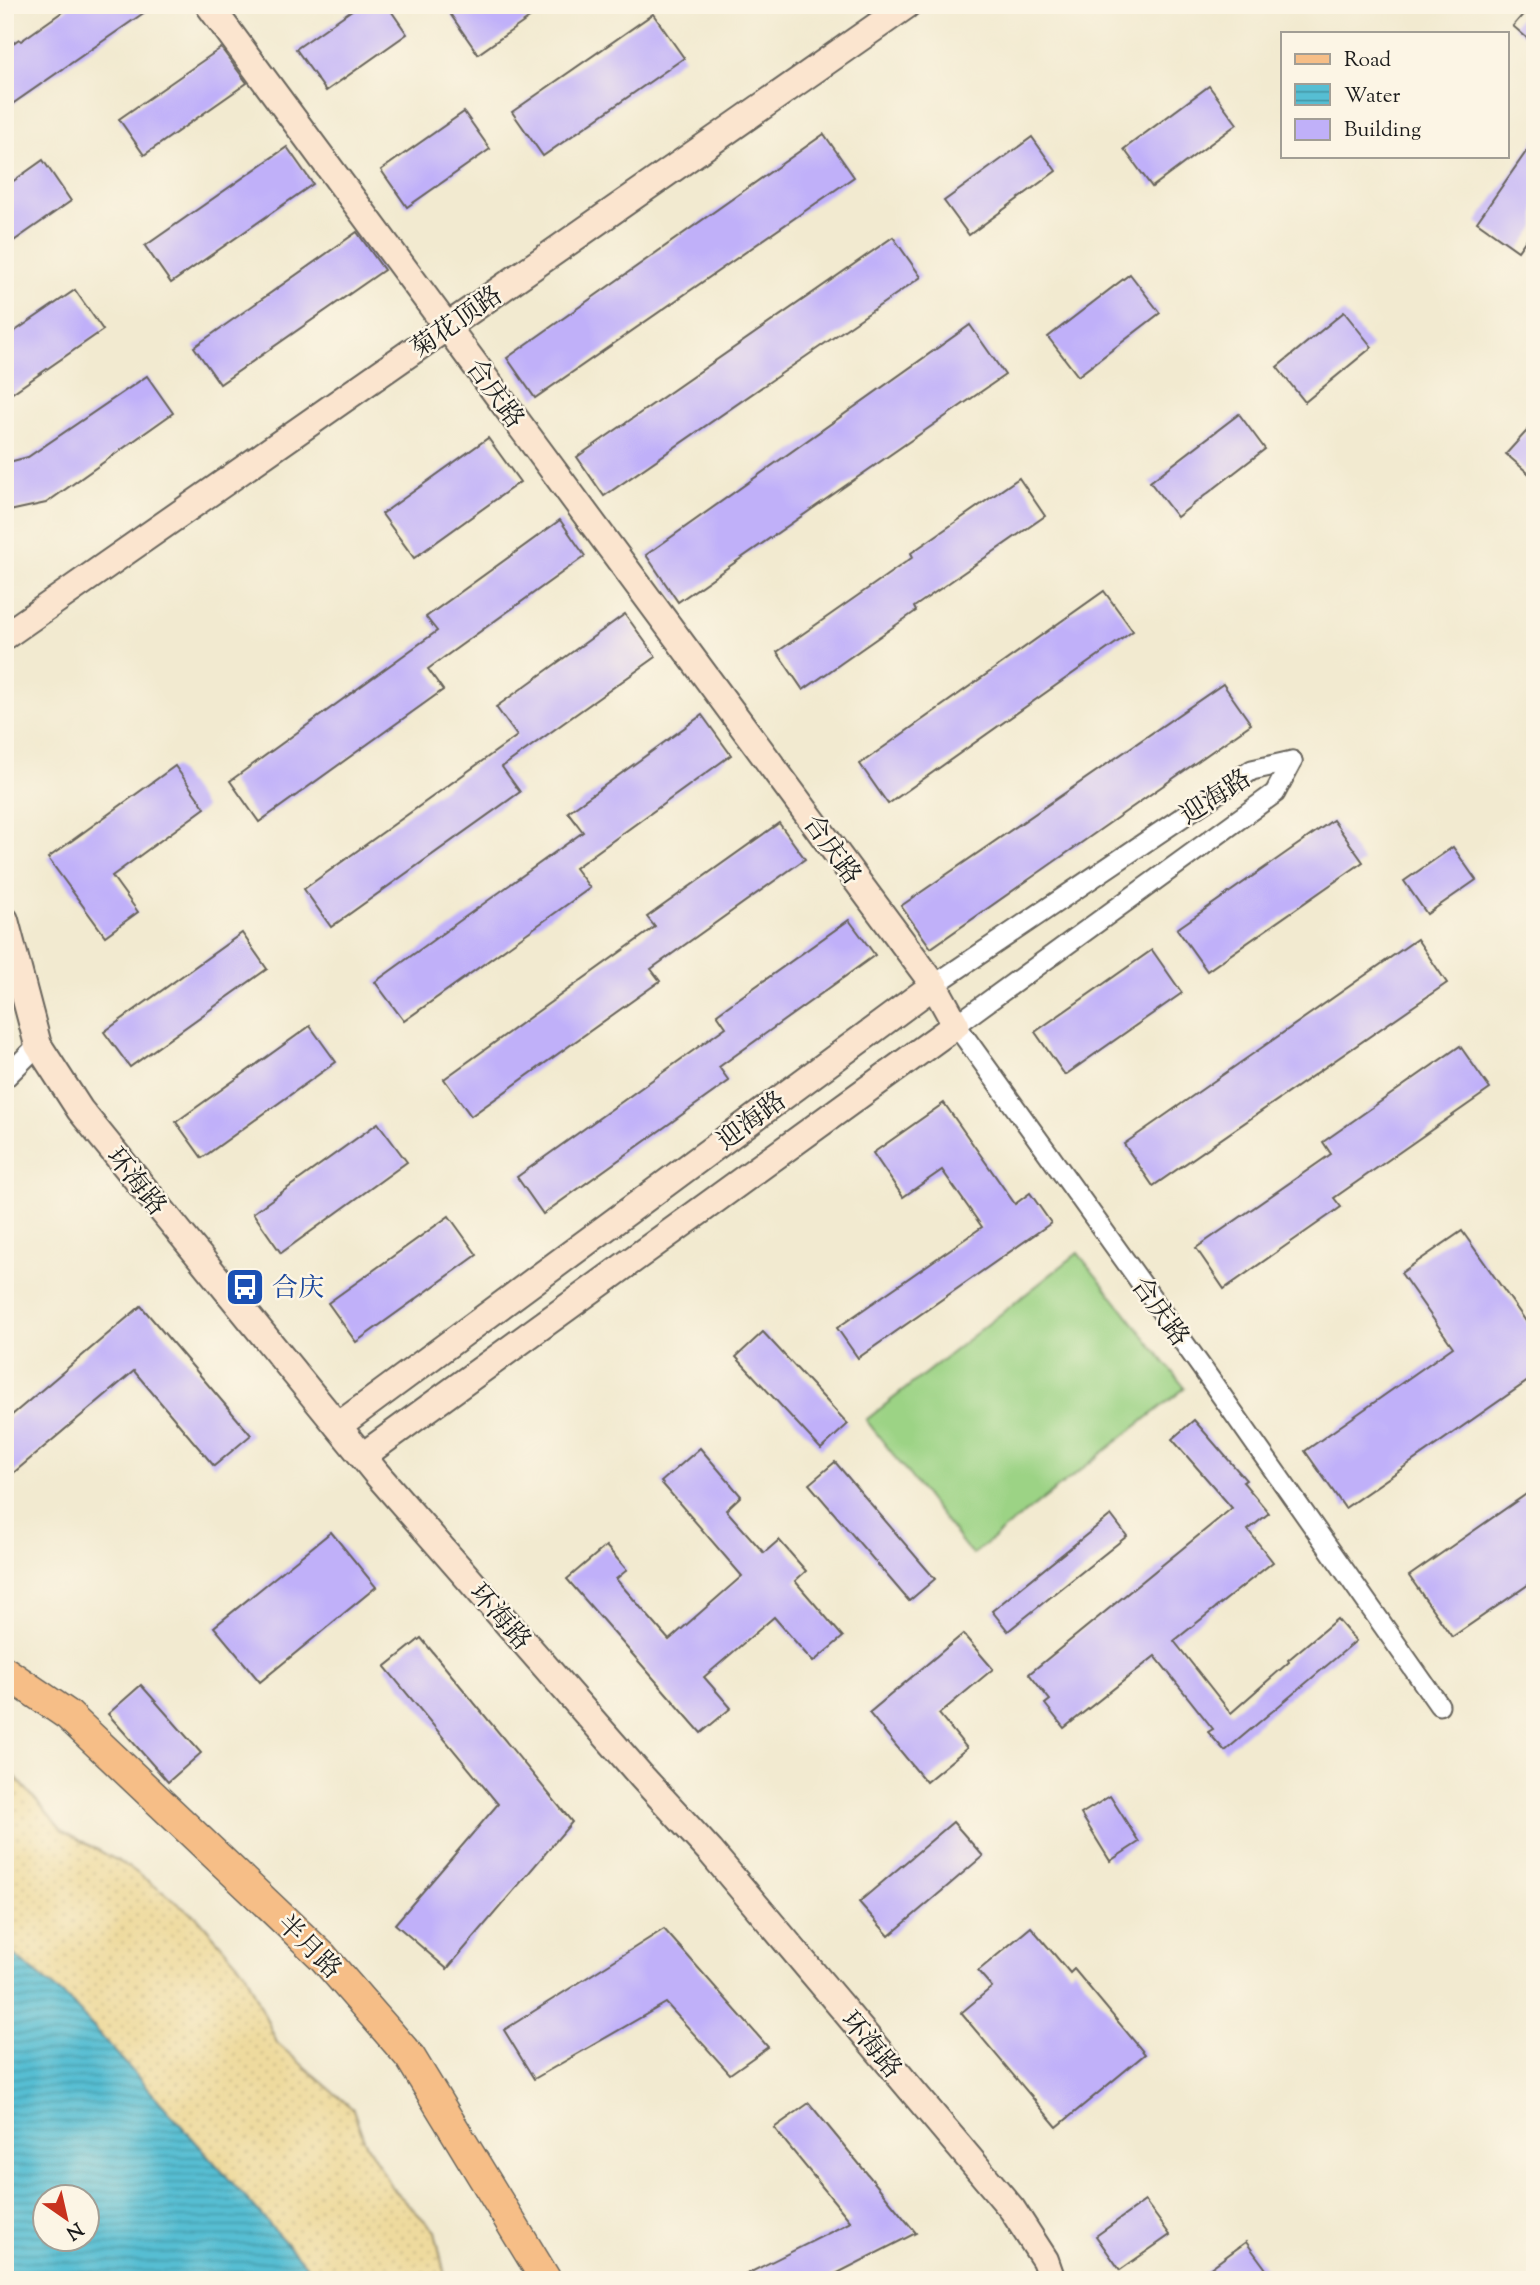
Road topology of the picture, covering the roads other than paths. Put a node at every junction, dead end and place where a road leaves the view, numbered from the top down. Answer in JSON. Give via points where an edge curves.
{"nodes":[{"id":1,"x":209,"y":5,"type":"edge"},
{"id":2,"x":907,"y":5,"type":"edge"},
{"id":3,"x":447,"y":327,"type":"junction"},
{"id":4,"x":5,"y":636,"type":"edge"},
{"id":5,"x":5,"y":920,"type":"edge"},
{"id":6,"x":934,"y":985,"type":"junction"},
{"id":7,"x":956,"y":1026,"type":"junction"},
{"id":8,"x":38,"y":1045,"type":"junction"},
{"id":9,"x":5,"y":1078,"type":"edge"},
{"id":10,"x":338,"y":1426,"type":"junction"},
{"id":11,"x":364,"y":1455,"type":"junction"},
{"id":12,"x":5,"y":1672,"type":"edge"},
{"id":13,"x":1439,"y":1705,"type":"dead end"},
{"id":14,"x":546,"y":2280,"type":"edge"},
{"id":15,"x":1052,"y":2280,"type":"edge"}],
"edges":[{"from":1,"to":3,"type":"street","name":"合庆路"},
{"from":2,"to":3,"type":"street","name":"菊花顶路"},
{"from":3,"to":4,"type":"street","name":"菊花顶路"},
{"from":3,"to":6,"type":"street","name":"合庆路"},
{"from":5,"to":8,"type":"street","name":"环海路"},
{"from":6,"to":7,"type":"street","name":"合庆路"},
{"from":6,"to":7,"type":"street","name":"迎海路","via":[[1252,770],[1292,761],[1275,793]]},
{"from":6,"to":10,"type":"street","name":"迎海路"},
{"from":7,"to":11,"type":"street","name":"迎海路"},
{"from":7,"to":13,"type":"street","name":"合庆路"},
{"from":8,"to":9,"type":"street"},
{"from":8,"to":10,"type":"street","name":"环海路","via":[[80,1110]]},
{"from":10,"to":11,"type":"street","name":"环海路"},
{"from":11,"to":15,"type":"street","name":"环海路","via":[[710,1851],[1012,2209],[1045,2260]]},
{"from":12,"to":14,"type":"main road","name":"半月路","via":[[68,1715],[323,1957],[410,2057]]}]}
